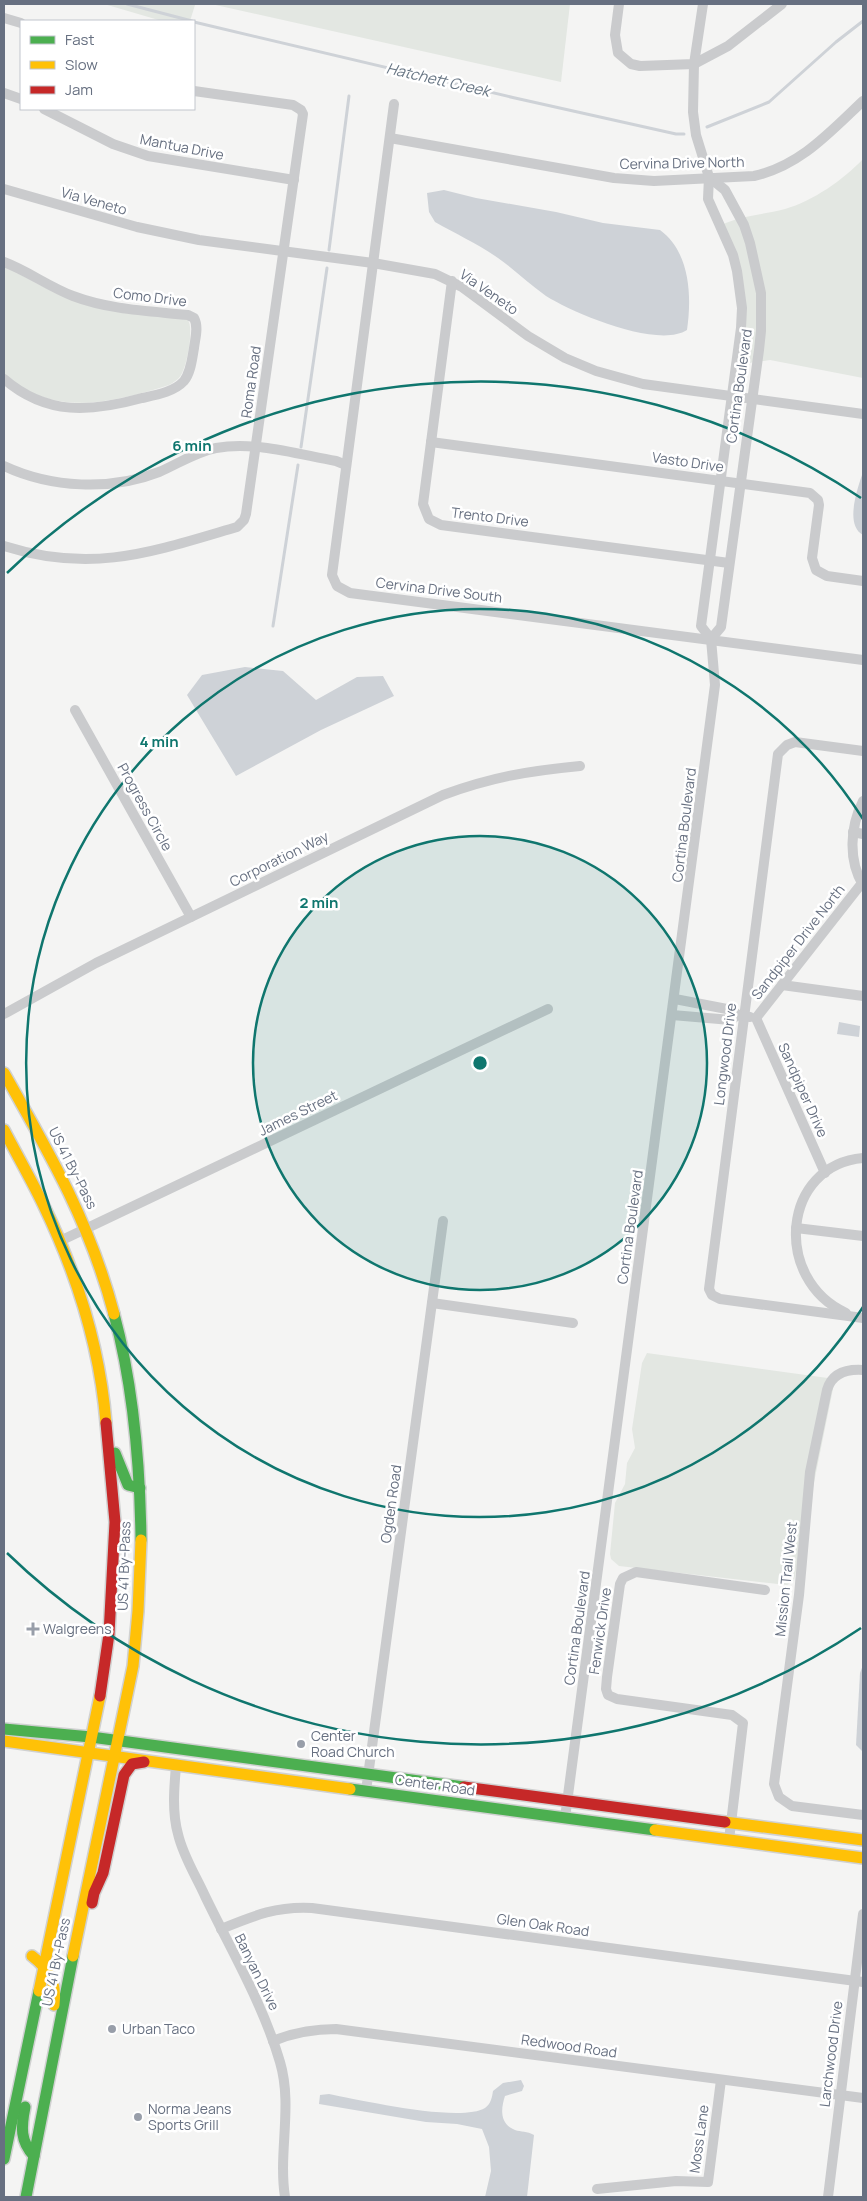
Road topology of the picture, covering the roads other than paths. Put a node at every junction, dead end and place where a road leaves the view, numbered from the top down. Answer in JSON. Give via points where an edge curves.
{"nodes":[{"id":1,"x":619,"y":4,"type":"edge"},
{"id":2,"x":703,"y":4,"type":"edge"},
{"id":3,"x":782,"y":4,"type":"edge"},
{"id":4,"x":4,"y":18,"type":"edge"},
{"id":5,"x":20,"y":23,"type":"edge"},
{"id":6,"x":694,"y":64,"type":"junction"},
{"id":7,"x":195,"y":91,"type":"edge"},
{"id":8,"x":4,"y":93,"type":"edge"},
{"id":9,"x":20,"y":99,"type":"edge"},
{"id":10,"x":863,"y":101,"type":"edge"},
{"id":11,"x":394,"y":104,"type":"dead end"},
{"id":12,"x":46,"y":110,"type":"edge"},
{"id":13,"x":390,"y":138,"type":"junction"},
{"id":14,"x":708,"y":177,"type":"junction"},
{"id":15,"x":294,"y":180,"type":"junction"},
{"id":16,"x":4,"y":188,"type":"edge"},
{"id":17,"x":284,"y":253,"type":"junction"},
{"id":18,"x":4,"y":262,"type":"edge"},
{"id":19,"x":373,"y":263,"type":"junction"},
{"id":20,"x":452,"y":281,"type":"junction"},
{"id":21,"x":4,"y":379,"type":"edge"},
{"id":22,"x":732,"y":396,"type":"junction"},
{"id":23,"x":752,"y":399,"type":"junction"},
{"id":24,"x":863,"y":414,"type":"edge"},
{"id":25,"x":431,"y":442,"type":"junction"},
{"id":26,"x":256,"y":447,"type":"junction"},
{"id":27,"x":4,"y":466,"type":"edge"},
{"id":28,"x":346,"y":466,"type":"junction"},
{"id":29,"x":720,"y":480,"type":"junction"},
{"id":30,"x":739,"y":483,"type":"junction"},
{"id":31,"x":4,"y":546,"type":"edge"},
{"id":32,"x":710,"y":560,"type":"junction"},
{"id":33,"x":729,"y":562,"type":"junction"},
{"id":34,"x":863,"y":581,"type":"edge"},
{"id":35,"x":711,"y":639,"type":"junction"},
{"id":36,"x":863,"y":660,"type":"edge"},
{"id":37,"x":75,"y":710,"type":"dead end"},
{"id":38,"x":863,"y":751,"type":"edge"},
{"id":39,"x":580,"y":766,"type":"dead end"},
{"id":40,"x":863,"y":801,"type":"edge"},
{"id":41,"x":858,"y":833,"type":"edge"},
{"id":42,"x":862,"y":884,"type":"edge"},
{"id":43,"x":191,"y":917,"type":"junction"},
{"id":44,"x":782,"y":985,"type":"junction"},
{"id":45,"x":863,"y":996,"type":"edge"},
{"id":46,"x":674,"y":999,"type":"junction"},
{"id":47,"x":548,"y":1009,"type":"dead end"},
{"id":48,"x":4,"y":1014,"type":"edge"},
{"id":49,"x":672,"y":1016,"type":"junction"},
{"id":50,"x":741,"y":1016,"type":"junction"},
{"id":51,"x":756,"y":1018,"type":"junction"},
{"id":52,"x":4,"y":1073,"type":"edge"},
{"id":53,"x":4,"y":1130,"type":"edge"},
{"id":54,"x":863,"y":1158,"type":"edge"},
{"id":55,"x":825,"y":1173,"type":"junction"},
{"id":56,"x":443,"y":1221,"type":"dead end"},
{"id":57,"x":796,"y":1228,"type":"junction"},
{"id":58,"x":86,"y":1230,"type":"junction"},
{"id":59,"x":863,"y":1236,"type":"edge"},
{"id":60,"x":60,"y":1241,"type":"junction"},
{"id":61,"x":432,"y":1303,"type":"junction"},
{"id":62,"x":862,"y":1318,"type":"edge"},
{"id":63,"x":573,"y":1323,"type":"dead end"},
{"id":64,"x":863,"y":1370,"type":"edge"},
{"id":65,"x":108,"y":1437,"type":"junction"},
{"id":66,"x":140,"y":1488,"type":"junction"},
{"id":67,"x":765,"y":1590,"type":"dead end"},
{"id":68,"x":4,"y":1729,"type":"edge"},
{"id":69,"x":91,"y":1737,"type":"junction"},
{"id":70,"x":4,"y":1741,"type":"edge"},
{"id":71,"x":118,"y":1741,"type":"junction"},
{"id":72,"x":88,"y":1754,"type":"junction"},
{"id":73,"x":114,"y":1758,"type":"junction"},
{"id":74,"x":144,"y":1762,"type":"junction"},
{"id":75,"x":176,"y":1766,"type":"junction"},
{"id":76,"x":369,"y":1776,"type":"junction"},
{"id":77,"x":366,"y":1791,"type":"junction"},
{"id":78,"x":567,"y":1800,"type":"junction"},
{"id":79,"x":863,"y":1815,"type":"edge"},
{"id":80,"x":565,"y":1818,"type":"junction"},
{"id":81,"x":731,"y":1822,"type":"junction"},
{"id":82,"x":729,"y":1840,"type":"junction"},
{"id":83,"x":863,"y":1840,"type":"edge"},
{"id":84,"x":863,"y":1858,"type":"edge"},
{"id":85,"x":863,"y":1914,"type":"edge"},
{"id":86,"x":221,"y":1929,"type":"junction"},
{"id":87,"x":32,"y":1956,"type":"dead end"},
{"id":88,"x":44,"y":1964,"type":"junction"},
{"id":89,"x":859,"y":1981,"type":"edge"},
{"id":90,"x":36,"y":2003,"type":"junction"},
{"id":91,"x":60,"y":2016,"type":"junction"},
{"id":92,"x":273,"y":2041,"type":"junction"},
{"id":93,"x":721,"y":2080,"type":"junction"},
{"id":94,"x":840,"y":2095,"type":"junction"},
{"id":95,"x":863,"y":2098,"type":"edge"},
{"id":96,"x":41,"y":2119,"type":"junction"},
{"id":97,"x":34,"y":2156,"type":"junction"},
{"id":98,"x":4,"y":2159,"type":"edge"},
{"id":99,"x":598,"y":2189,"type":"dead end"},
{"id":100,"x":26,"y":2197,"type":"edge"},
{"id":101,"x":285,"y":2197,"type":"edge"},
{"id":102,"x":828,"y":2197,"type":"edge"}],
"edges":[{"from":1,"to":6,"type":"street","via":[[615,45],[623,59],[648,67]]},
{"from":2,"to":6,"type":"street","name":"Cortina Boulevard"},
{"from":3,"to":6,"type":"street","via":[[728,46]]},
{"from":4,"to":5,"type":"street"},
{"from":6,"to":14,"type":"street","name":"Cortina Boulevard","via":[[693,112]]},
{"from":7,"to":15,"type":"street","name":"Roma Road","via":[[293,105],[301,110],[303,118]]},
{"from":8,"to":9,"type":"street"},
{"from":10,"to":14,"type":"street","name":"Cervina Drive North","via":[[814,147],[785,167],[754,176]]},
{"from":11,"to":13,"type":"street"},
{"from":12,"to":15,"type":"street","name":"Mantua Drive","via":[[113,144],[148,156]]},
{"from":13,"to":14,"type":"street","name":"Cervina Drive North","via":[[614,178]]},
{"from":13,"to":19,"type":"street"},
{"from":14,"to":22,"type":"street","name":"Cortina Boulevard","via":[[708,199],[733,255],[740,289],[741,328]]},
{"from":14,"to":23,"type":"street","name":"Cortina Boulevard","via":[[725,190],[744,225],[757,270],[761,331]]},
{"from":15,"to":17,"type":"street","name":"Roma Road"},
{"from":16,"to":17,"type":"street","name":"Via Veneto","via":[[137,228]]},
{"from":17,"to":19,"type":"street","name":"Via Veneto"},
{"from":17,"to":26,"type":"street","name":"Roma Road"},
{"from":18,"to":21,"type":"street","name":"Como Drive","via":[[87,301],[188,315],[197,324],[187,376],[179,385],[160,394],[110,406],[76,409],[32,398]]},
{"from":19,"to":20,"type":"street","name":"Via Veneto","via":[[422,271]]},
{"from":19,"to":28,"type":"street","name":"Cervina Drive South"},
{"from":20,"to":22,"type":"street","name":"Via Veneto","via":[[543,346],[580,365],[643,384]]},
{"from":20,"to":25,"type":"street","name":"Trento Drive"},
{"from":22,"to":23,"type":"street","name":"Via Veneto"},
{"from":22,"to":29,"type":"street","name":"Cortina Boulevard"},
{"from":23,"to":24,"type":"street","name":"Via Veneto"},
{"from":23,"to":30,"type":"street","name":"Cortina Boulevard"},
{"from":25,"to":29,"type":"street","name":"Vasto Drive"},
{"from":25,"to":32,"type":"street","name":"Trento Drive","via":[[423,504],[425,514],[437,523]]},
{"from":26,"to":27,"type":"street","via":[[206,451],[143,477],[97,484],[59,482]]},
{"from":26,"to":28,"type":"street","via":[[336,461]]},
{"from":26,"to":31,"type":"street","name":"Roma Road","via":[[246,514],[237,527],[115,559],[65,559]]},
{"from":28,"to":35,"type":"street","name":"Cervina Drive South","via":[[332,574],[342,590]]},
{"from":29,"to":30,"type":"street","name":"Vasto Drive"},
{"from":29,"to":32,"type":"street","name":"Cortina Boulevard"},
{"from":30,"to":33,"type":"street","name":"Cortina Boulevard"},
{"from":30,"to":34,"type":"street","name":"Vasto Drive","via":[[814,496],[819,508],[812,558],[816,570],[827,576]]},
{"from":32,"to":33,"type":"street","name":"Trento Drive"},
{"from":32,"to":35,"type":"street","name":"Cortina Boulevard","via":[[701,626]]},
{"from":33,"to":35,"type":"street","name":"Cortina Boulevard","via":[[721,626]]},
{"from":35,"to":36,"type":"street","name":"Cervina Drive South"},
{"from":35,"to":46,"type":"street","name":"Cortina Boulevard","via":[[715,685]]},
{"from":37,"to":43,"type":"street","name":"Progress Circle"},
{"from":38,"to":50,"type":"street","name":"Longwood Drive","via":[[795,742],[778,754]]},
{"from":39,"to":43,"type":"street","name":"Corporation Way","via":[[486,780],[443,795]]},
{"from":40,"to":41,"type":"street","via":[[858,811]]},
{"from":41,"to":42,"type":"street","via":[[852,853]]},
{"from":42,"to":44,"type":"street","name":"Sandpiper Drive North"},
{"from":43,"to":48,"type":"street","name":"Corporation Way","via":[[96,963]]},
{"from":44,"to":45,"type":"street"},
{"from":44,"to":51,"type":"street","name":"Sandpiper Drive North"},
{"from":46,"to":49,"type":"street","name":"Cortina Boulevard"},
{"from":46,"to":50,"type":"street","via":[[732,1010]]},
{"from":47,"to":58,"type":"street","name":"James Street"},
{"from":49,"to":50,"type":"street","via":[[731,1020]]},
{"from":49,"to":78,"type":"street","name":"Cortina Boulevard"},
{"from":50,"to":51,"type":"street"},
{"from":50,"to":62,"type":"street","name":"Longwood Drive","via":[[710,1292],[720,1299]]},
{"from":51,"to":55,"type":"street","name":"Sandpiper Drive"},
{"from":52,"to":58,"type":"main road","name":"US 41 By-Pass","via":[[52,1156]]},
{"from":53,"to":60,"type":"main road","name":"US 41 By-Pass"},
{"from":54,"to":55,"type":"street","via":[[849,1160]]},
{"from":55,"to":57,"type":"street","via":[[804,1200]]},
{"from":56,"to":61,"type":"street","name":"Ogden Road"},
{"from":57,"to":59,"type":"street"},
{"from":57,"to":62,"type":"street","via":[[796,1253],[807,1280],[825,1301]]},
{"from":58,"to":60,"type":"street","name":"James Street"},
{"from":58,"to":66,"type":"main road","name":"US 41 By-Pass","via":[[105,1280],[124,1352],[133,1406]]},
{"from":60,"to":65,"type":"main road","name":"US 41 By-Pass","via":[[74,1276],[93,1343]]},
{"from":61,"to":63,"type":"street"},
{"from":61,"to":76,"type":"street","name":"Ogden Road"},
{"from":64,"to":79,"type":"street","name":"Mission Trail West","via":[[838,1374],[828,1387],[810,1472],[799,1595],[775,1774],[776,1792],[792,1806]]},
{"from":65,"to":66,"type":"main road","via":[[128,1485]]},
{"from":65,"to":69,"type":"main road","name":"US 41 By-Pass","via":[[114,1522],[113,1578],[101,1690]]},
{"from":66,"to":71,"type":"main road","name":"US 41 By-Pass","via":[[138,1607],[132,1666]]},
{"from":67,"to":81,"type":"street","name":"Fenwick Drive","via":[[636,1572],[623,1578],[620,1584],[607,1678],[608,1695],[616,1699],[732,1715],[743,1723]]},
{"from":68,"to":69,"type":"main road","name":"Center Road"},
{"from":69,"to":71,"type":"main road","name":"Center Road"},
{"from":69,"to":72,"type":"main road","name":"US 41 By-Pass"},
{"from":70,"to":72,"type":"main road","name":"Center Road"},
{"from":71,"to":73,"type":"main road","name":"US 41 By-Pass"},
{"from":71,"to":76,"type":"main road","name":"Center Road"},
{"from":72,"to":73,"type":"main road","name":"Center Road"},
{"from":72,"to":88,"type":"main road","name":"US 41 By-Pass"},
{"from":73,"to":74,"type":"main road","name":"Center Road"},
{"from":73,"to":91,"type":"main road","name":"US 41 By-Pass"},
{"from":74,"to":75,"type":"main road","name":"Center Road"},
{"from":74,"to":91,"type":"main road","via":[[132,1764],[124,1775],[104,1873],[94,1893],[77,1971]]},
{"from":75,"to":77,"type":"main road","name":"Center Road"},
{"from":75,"to":86,"type":"street","name":"Banyan Drive","via":[[175,1818],[178,1835]]},
{"from":76,"to":77,"type":"street","name":"Ogden Road"},
{"from":76,"to":78,"type":"main road","name":"Center Road"},
{"from":77,"to":80,"type":"main road","name":"Center Road"},
{"from":78,"to":80,"type":"street","name":"Cortina Boulevard"},
{"from":78,"to":81,"type":"main road","name":"Center Road"},
{"from":80,"to":82,"type":"main road","name":"Center Road"},
{"from":81,"to":82,"type":"street","name":"Fenwick Drive"},
{"from":81,"to":83,"type":"main road","name":"Center Road"},
{"from":82,"to":84,"type":"main road","name":"Center Road"},
{"from":85,"to":89,"type":"street","name":"Larchwood Drive"},
{"from":86,"to":89,"type":"street","name":"Glen Oak Road","via":[[269,1911],[312,1908]]},
{"from":86,"to":92,"type":"street","name":"Banyan Drive"},
{"from":87,"to":88,"type":"main road"},
{"from":88,"to":90,"type":"main road","name":"US 41 By-Pass"},
{"from":88,"to":96,"type":"main road","via":[[56,1989],[39,2081]]},
{"from":89,"to":94,"type":"street","name":"Larchwood Drive"},
{"from":90,"to":97,"type":"main road","via":[[39,2041],[21,2131],[24,2146]]},
{"from":90,"to":98,"type":"main road","name":"US 41 By-Pass"},
{"from":91,"to":96,"type":"main road","name":"US 41 By-Pass"},
{"from":92,"to":93,"type":"street","name":"Redwood Road","via":[[295,2032],[336,2029]]},
{"from":92,"to":101,"type":"street","name":"Banyan Drive","via":[[285,2090],[282,2173]]},
{"from":93,"to":94,"type":"street","name":"Redwood Road"},
{"from":93,"to":99,"type":"street","name":"Moss Lane","via":[[708,2182],[676,2181]]},
{"from":94,"to":95,"type":"street","name":"Redwood Road"},
{"from":94,"to":102,"type":"street","name":"Larchwood Drive"},
{"from":96,"to":97,"type":"main road","name":"US 41 By-Pass"},
{"from":97,"to":100,"type":"main road","name":"US 41 By-Pass"}]}
